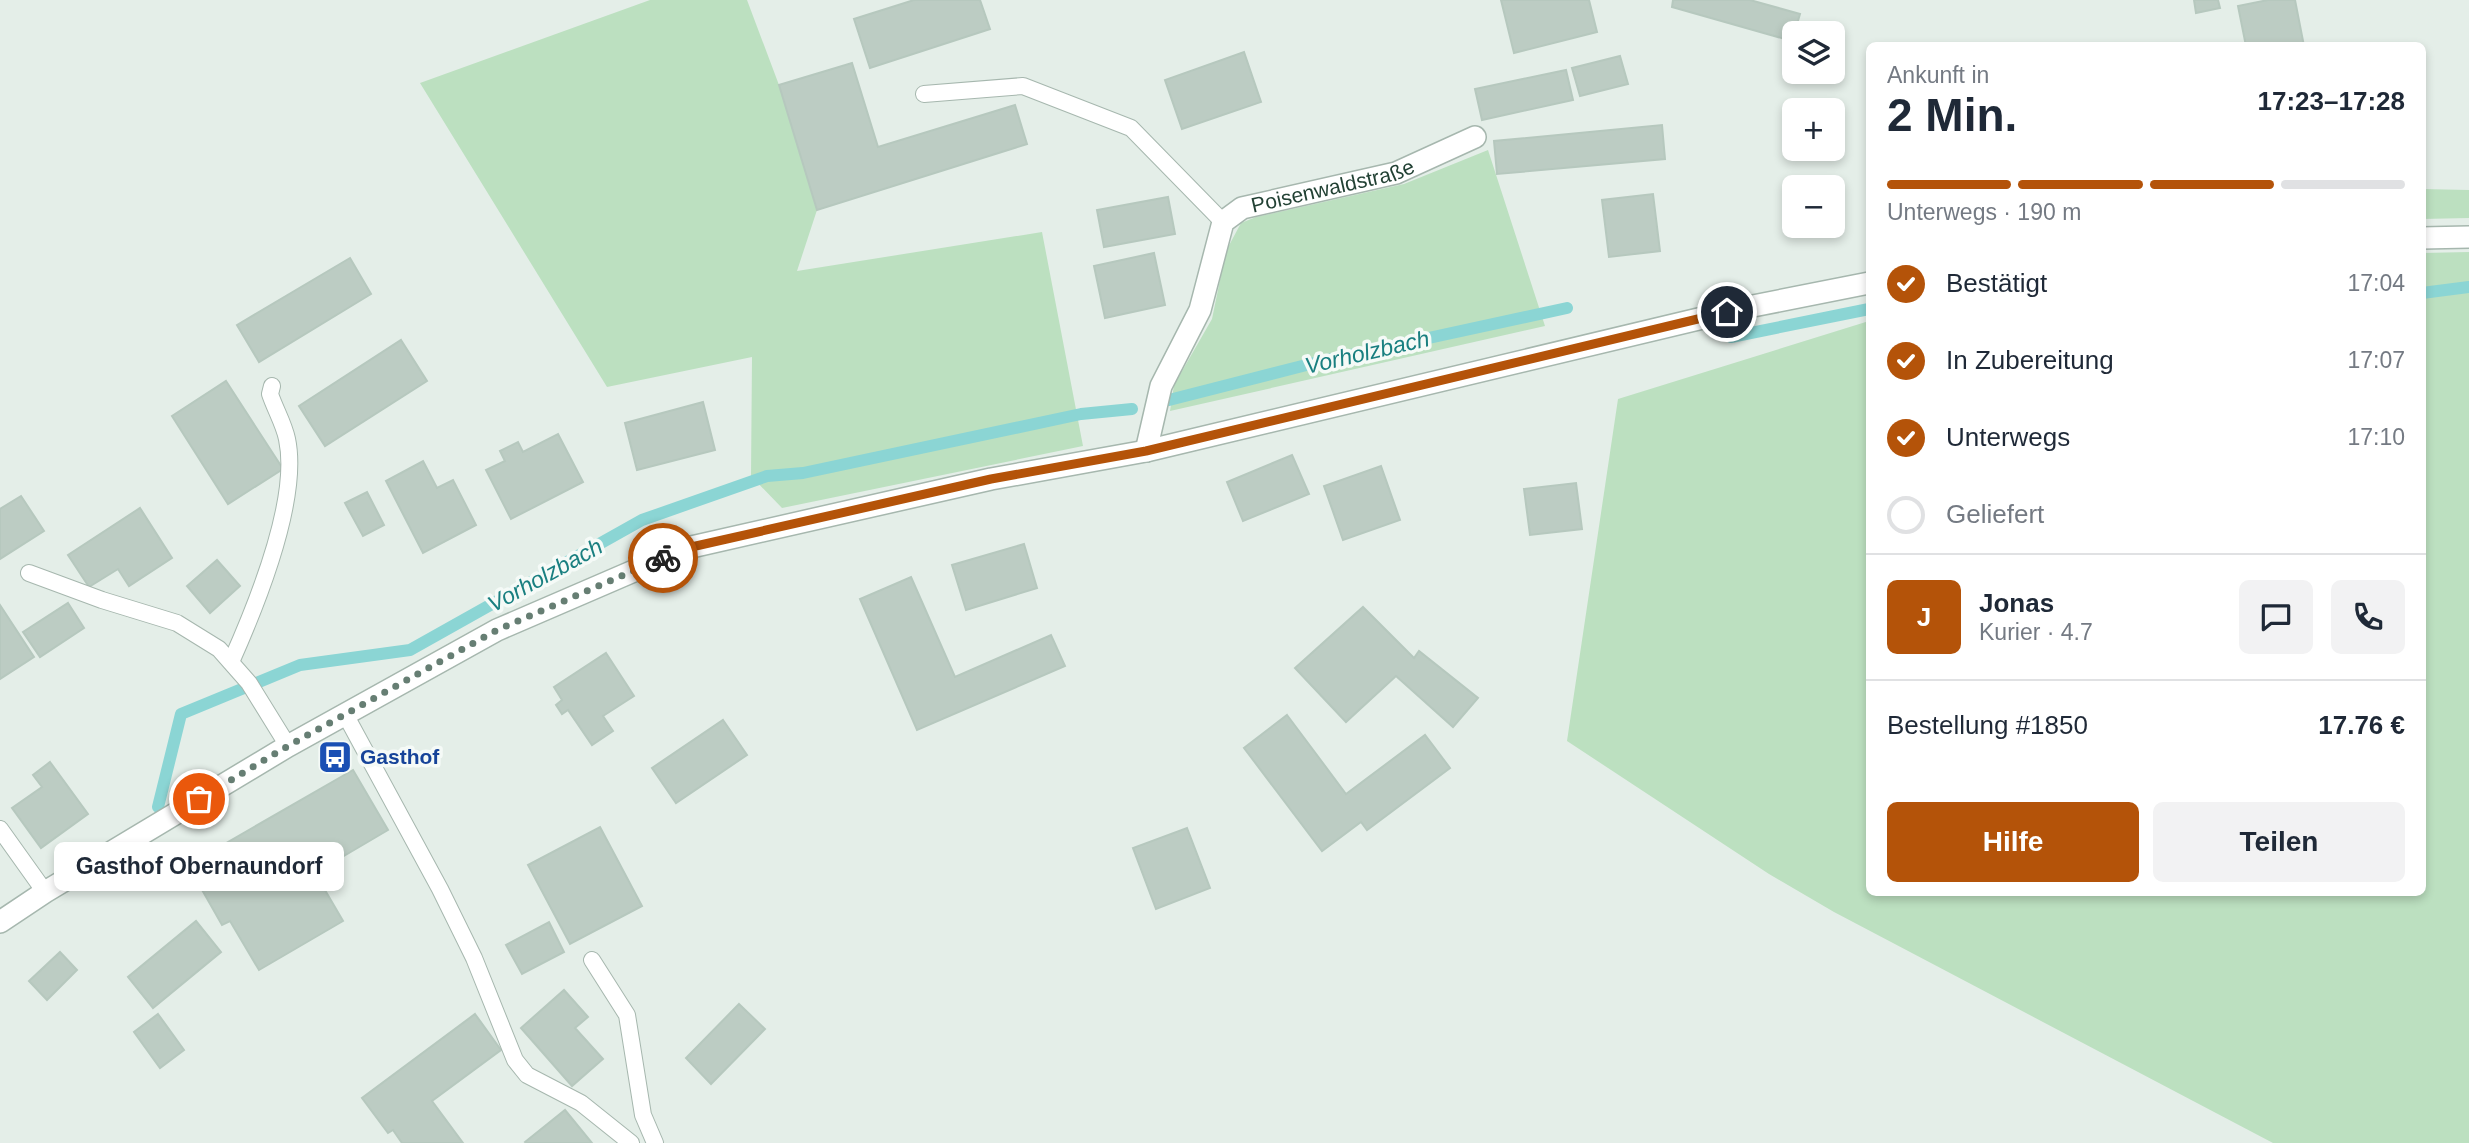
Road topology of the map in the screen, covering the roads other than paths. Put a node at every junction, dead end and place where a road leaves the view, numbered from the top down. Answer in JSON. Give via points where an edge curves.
{"nodes":[{"id":1,"x":924,"y":94,"type":"dead end"},
{"id":2,"x":1475,"y":137,"type":"dead end"},
{"id":3,"x":1223,"y":222,"type":"junction"},
{"id":4,"x":2469,"y":237,"type":"edge"},
{"id":5,"x":2426,"y":238,"type":"edge"},
{"id":6,"x":1866,"y":284,"type":"edge"},
{"id":7,"x":272,"y":386,"type":"dead end"},
{"id":8,"x":1146,"y":451,"type":"junction"},
{"id":9,"x":29,"y":573,"type":"dead end"},
{"id":10,"x":233,"y":665,"type":"junction"},
{"id":11,"x":345,"y":714,"type":"junction"},
{"id":12,"x":288,"y":746,"type":"junction"},
{"id":13,"x":0,"y":829,"type":"edge"},
{"id":14,"x":45,"y":892,"type":"junction"},
{"id":15,"x":0,"y":922,"type":"edge"},
{"id":16,"x":592,"y":960,"type":"dead end"},
{"id":17,"x":631,"y":1143,"type":"edge"},
{"id":18,"x":654,"y":1143,"type":"edge"}],
"edges":[{"from":1,"to":3,"type":"lane","via":[[1023,86],[1131,128]]},
{"from":2,"to":3,"type":"street","name":"Poisenwaldstraße","via":[[1396,173],[1242,208]]},
{"from":3,"to":8,"type":"street","via":[[1200,310],[1161,386]]},
{"from":4,"to":5,"type":"street"},
{"from":6,"to":8,"type":"street","via":[[1753,306]]},
{"from":7,"to":10,"type":"lane","via":[[270,394],[287,440],[289,492],[256,607]]},
{"from":8,"to":11,"type":"street","via":[[991,479],[687,548],[497,630]]},
{"from":9,"to":10,"type":"lane","via":[[177,623],[219,649]]},
{"from":10,"to":12,"type":"lane","via":[[256,692]]},
{"from":11,"to":12,"type":"street"},
{"from":11,"to":17,"type":"lane","via":[[474,958],[515,1060],[527,1075],[581,1103]]},
{"from":12,"to":14,"type":"street"},
{"from":13,"to":14,"type":"lane"},
{"from":14,"to":15,"type":"street"},
{"from":16,"to":18,"type":"lane","via":[[627,1015],[643,1115]]}]}
